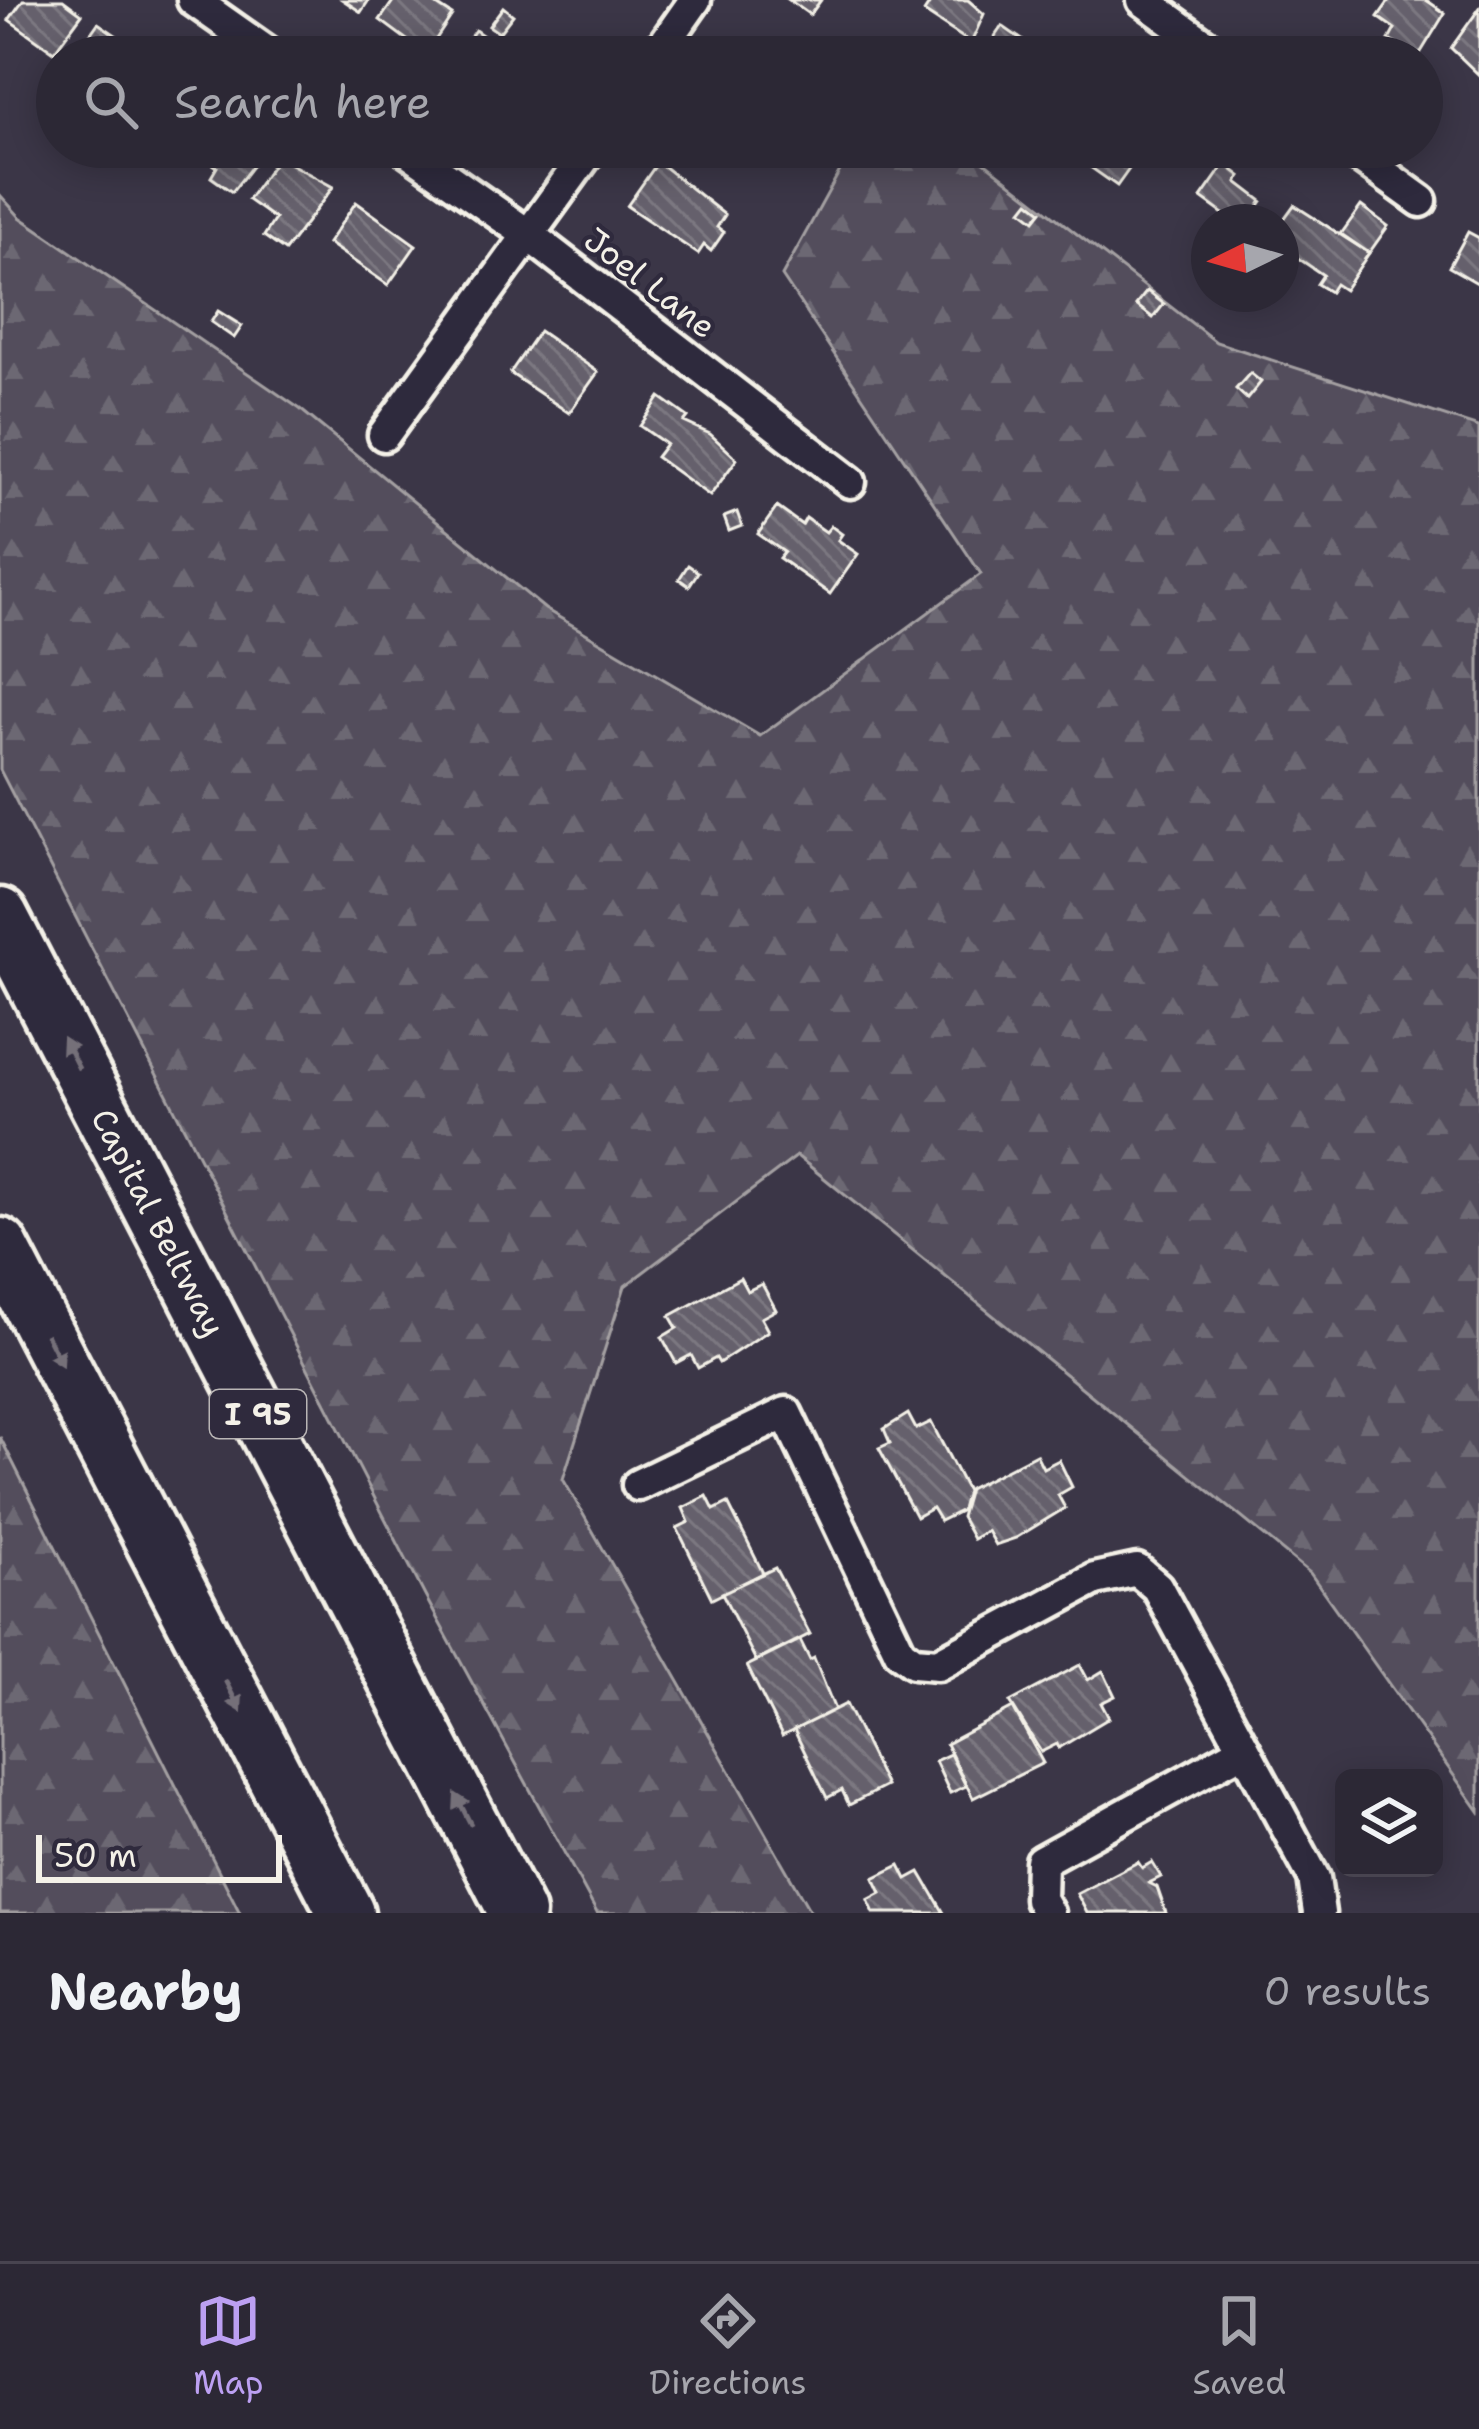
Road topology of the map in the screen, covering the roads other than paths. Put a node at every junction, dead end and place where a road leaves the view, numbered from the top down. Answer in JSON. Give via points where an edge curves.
{"nodes":[{"id":1,"x":193,"y":0,"type":"edge"},
{"id":2,"x":695,"y":0,"type":"edge"},
{"id":3,"x":1143,"y":0,"type":"edge"},
{"id":4,"x":244,"y":36,"type":"edge"},
{"id":5,"x":670,"y":36,"type":"edge"},
{"id":6,"x":1193,"y":36,"type":"edge"},
{"id":7,"x":433,"y":168,"type":"edge"},
{"id":8,"x":577,"y":168,"type":"edge"},
{"id":9,"x":1375,"y":168,"type":"edge"},
{"id":10,"x":1421,"y":202,"type":"dead end"},
{"id":11,"x":530,"y":236,"type":"junction"},
{"id":12,"x":384,"y":435,"type":"dead end"},
{"id":13,"x":850,"y":482,"type":"dead end"},
{"id":14,"x":0,"y":916,"type":"edge"},
{"id":15,"x":0,"y":1246,"type":"edge"},
{"id":16,"x":638,"y":1485,"type":"dead end"},
{"id":17,"x":1244,"y":1749,"type":"junction"},
{"id":18,"x":346,"y":1913,"type":"edge"},
{"id":19,"x":517,"y":1913,"type":"edge"},
{"id":20,"x":1048,"y":1913,"type":"edge"},
{"id":21,"x":1319,"y":1913,"type":"edge"}],
"edges":[{"from":1,"to":4,"type":"street"},
{"from":2,"to":5,"type":"street"},
{"from":3,"to":6,"type":"street"},
{"from":7,"to":11,"type":"street","name":"Joel Lane"},
{"from":8,"to":11,"type":"street"},
{"from":9,"to":10,"type":"street"},
{"from":11,"to":12,"type":"street"},
{"from":11,"to":13,"type":"street","name":"Joel Lane"},
{"from":19,"to":14,"type":"highway","name":"Capital Beltway","number":"I 95","one_way":true},
{"from":15,"to":18,"type":"highway","one_way":true},
{"from":16,"to":17,"type":"street","via":[[786,1413],[900,1652],[938,1664],[1095,1579],[1137,1570],[1156,1587]]},
{"from":17,"to":20,"type":"street","via":[[1041,1862],[1040,1899]]},
{"from":17,"to":21,"type":"street","via":[[1314,1878]]}]}
